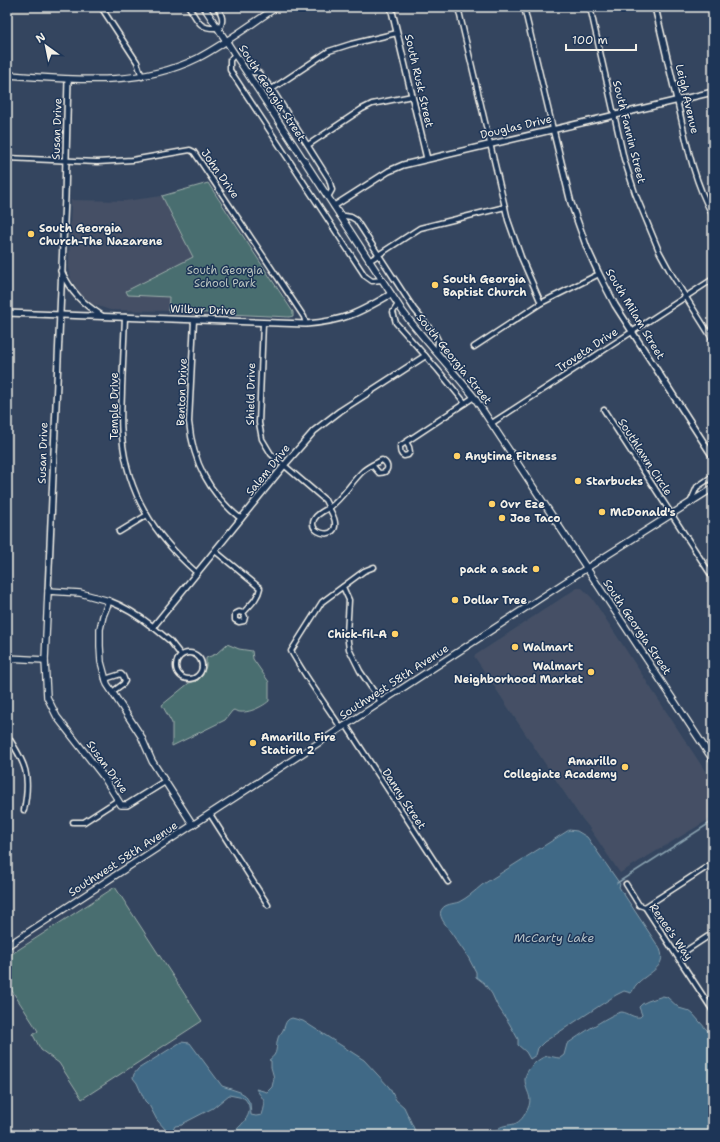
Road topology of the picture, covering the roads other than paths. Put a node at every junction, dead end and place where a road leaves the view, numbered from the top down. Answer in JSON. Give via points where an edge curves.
{"nodes":[{"id":1,"x":101,"y":7,"type":"edge"},
{"id":2,"x":189,"y":7,"type":"edge"},
{"id":3,"x":204,"y":7,"type":"edge"},
{"id":4,"x":217,"y":7,"type":"edge"},
{"id":5,"x":277,"y":7,"type":"edge"},
{"id":6,"x":391,"y":7,"type":"edge"},
{"id":7,"x":458,"y":7,"type":"edge"},
{"id":8,"x":524,"y":7,"type":"edge"},
{"id":9,"x":590,"y":7,"type":"edge"},
{"id":10,"x":655,"y":7,"type":"edge"},
{"id":11,"x":218,"y":29,"type":"junction"},
{"id":12,"x":397,"y":33,"type":"junction"},
{"id":13,"x":226,"y":41,"type":"junction"},
{"id":14,"x":235,"y":54,"type":"junction"},
{"id":15,"x":246,"y":71,"type":"junction"},
{"id":16,"x":7,"y":75,"type":"edge"},
{"id":17,"x":142,"y":77,"type":"junction"},
{"id":18,"x":68,"y":79,"type":"junction"},
{"id":19,"x":272,"y":89,"type":"junction"},
{"id":20,"x":713,"y":92,"type":"edge"},
{"id":21,"x":412,"y":96,"type":"junction"},
{"id":22,"x":677,"y":100,"type":"junction"},
{"id":23,"x":615,"y":116,"type":"junction"},
{"id":24,"x":553,"y":129,"type":"junction"},
{"id":25,"x":489,"y":144,"type":"junction"},
{"id":26,"x":308,"y":145,"type":"junction"},
{"id":27,"x":7,"y":158,"type":"edge"},
{"id":28,"x":427,"y":159,"type":"junction"},
{"id":29,"x":66,"y":160,"type":"junction"},
{"id":30,"x":328,"y":197,"type":"junction"},
{"id":31,"x":334,"y":206,"type":"junction"},
{"id":32,"x":505,"y":207,"type":"junction"},
{"id":33,"x":339,"y":215,"type":"junction"},
{"id":34,"x":713,"y":216,"type":"edge"},
{"id":35,"x":378,"y":255,"type":"junction"},
{"id":36,"x":369,"y":261,"type":"junction"},
{"id":37,"x":61,"y":270,"type":"junction"},
{"id":38,"x":599,"y":274,"type":"junction"},
{"id":39,"x":713,"y":279,"type":"edge"},
{"id":40,"x":382,"y":280,"type":"junction"},
{"id":41,"x":391,"y":294,"type":"junction"},
{"id":42,"x":686,"y":297,"type":"junction"},
{"id":43,"x":541,"y":303,"type":"junction"},
{"id":44,"x":398,"y":304,"type":"junction"},
{"id":45,"x":7,"y":313,"type":"edge"},
{"id":46,"x":59,"y":315,"type":"junction"},
{"id":47,"x":103,"y":316,"type":"junction"},
{"id":48,"x":125,"y":317,"type":"junction"},
{"id":49,"x":194,"y":320,"type":"junction"},
{"id":50,"x":263,"y":323,"type":"junction"},
{"id":51,"x":306,"y":324,"type":"junction"},
{"id":52,"x":632,"y":331,"type":"junction"},
{"id":53,"x":713,"y":340,"type":"edge"},
{"id":54,"x":474,"y":347,"type":"dead end"},
{"id":55,"x":437,"y":353,"type":"junction"},
{"id":56,"x":425,"y":356,"type":"junction"},
{"id":57,"x":474,"y":397,"type":"junction"},
{"id":58,"x":465,"y":403,"type":"junction"},
{"id":59,"x":604,"y":410,"type":"dead end"},
{"id":60,"x":492,"y":423,"type":"junction"},
{"id":61,"x":406,"y":442,"type":"dead end"},
{"id":62,"x":713,"y":457,"type":"edge"},
{"id":63,"x":372,"y":465,"type":"dead end"},
{"id":64,"x":284,"y":466,"type":"junction"},
{"id":65,"x":713,"y":476,"type":"edge"},
{"id":66,"x":713,"y":488,"type":"edge"},
{"id":67,"x":690,"y":503,"type":"junction"},
{"id":68,"x":329,"y":508,"type":"junction"},
{"id":69,"x":672,"y":514,"type":"junction"},
{"id":70,"x":147,"y":515,"type":"junction"},
{"id":71,"x":241,"y":519,"type":"junction"},
{"id":72,"x":119,"y":532,"type":"dead end"},
{"id":73,"x":215,"y":551,"type":"junction"},
{"id":74,"x":374,"y":567,"type":"dead end"},
{"id":75,"x":586,"y":568,"type":"junction"},
{"id":76,"x":197,"y":573,"type":"junction"},
{"id":77,"x":713,"y":578,"type":"edge"},
{"id":78,"x":343,"y":587,"type":"junction"},
{"id":79,"x":48,"y":591,"type":"junction"},
{"id":80,"x":109,"y":601,"type":"junction"},
{"id":81,"x":243,"y":613,"type":"dead end"},
{"id":82,"x":153,"y":627,"type":"junction"},
{"id":83,"x":181,"y":655,"type":"junction"},
{"id":84,"x":7,"y":658,"type":"edge"},
{"id":85,"x":45,"y":660,"type":"junction"},
{"id":86,"x":105,"y":679,"type":"junction"},
{"id":87,"x":112,"y":692,"type":"junction"},
{"id":88,"x":381,"y":702,"type":"junction"},
{"id":89,"x":344,"y":727,"type":"junction"},
{"id":90,"x":7,"y":735,"type":"edge"},
{"id":91,"x":713,"y":760,"type":"edge"},
{"id":92,"x":164,"y":782,"type":"junction"},
{"id":93,"x":120,"y":802,"type":"junction"},
{"id":94,"x":24,"y":810,"type":"dead end"},
{"id":95,"x":210,"y":814,"type":"junction"},
{"id":96,"x":73,"y":822,"type":"dead end"},
{"id":97,"x":193,"y":825,"type":"junction"},
{"id":98,"x":713,"y":863,"type":"edge"},
{"id":99,"x":448,"y":882,"type":"dead end"},
{"id":100,"x":626,"y":884,"type":"dead end"},
{"id":101,"x":268,"y":905,"type":"dead end"},
{"id":102,"x":645,"y":907,"type":"junction"},
{"id":103,"x":713,"y":933,"type":"edge"},
{"id":104,"x":7,"y":946,"type":"edge"},
{"id":105,"x":678,"y":956,"type":"junction"},
{"id":106,"x":712,"y":1008,"type":"edge"}],
"edges":[{"from":1,"to":17,"type":"street","via":[[137,62]]},
{"from":2,"to":11,"type":"street","via":[[202,25]]},
{"from":3,"to":11,"type":"main road","name":"South Georgia Street"},
{"from":4,"to":11,"type":"street","via":[[223,17],[223,23]]},
{"from":5,"to":13,"type":"main road"},
{"from":6,"to":12,"type":"street","name":"South Rusk Street"},
{"from":7,"to":25,"type":"street"},
{"from":8,"to":24,"type":"street","name":"South Milam Street"},
{"from":9,"to":23,"type":"street","name":"South Fannin Street"},
{"from":10,"to":22,"type":"street","name":"Leigh Avenue"},
{"from":11,"to":13,"type":"main road","name":"South Georgia Street"},
{"from":12,"to":19,"type":"street","via":[[330,51]]},
{"from":12,"to":21,"type":"street","name":"South Rusk Street"},
{"from":13,"to":14,"type":"main road","name":"South Georgia Street"},
{"from":13,"to":17,"type":"main road","via":[[186,64]]},
{"from":14,"to":15,"type":"main road","name":"South Georgia Street"},
{"from":14,"to":40,"type":"street","via":[[230,60],[230,70],[365,276],[372,281]]},
{"from":15,"to":19,"type":"street","via":[[259,72]]},
{"from":15,"to":30,"type":"main road","name":"South Georgia Street"},
{"from":16,"to":18,"type":"main road"},
{"from":17,"to":18,"type":"main road","via":[[120,80]]},
{"from":18,"to":29,"type":"street","name":"Susan Drive"},
{"from":19,"to":26,"type":"street"},
{"from":20,"to":22,"type":"street","name":"Douglas Drive"},
{"from":21,"to":26,"type":"street","via":[[372,104]]},
{"from":21,"to":28,"type":"street","name":"South Rusk Street"},
{"from":22,"to":23,"type":"street","name":"Douglas Drive"},
{"from":22,"to":34,"type":"street","name":"Leigh Avenue","via":[[695,172]]},
{"from":23,"to":24,"type":"street","name":"Douglas Drive"},
{"from":23,"to":42,"type":"street","name":"South Fannin Street","via":[[634,193],[672,276]]},
{"from":24,"to":25,"type":"street","name":"Douglas Drive"},
{"from":24,"to":38,"type":"street","name":"South Milam Street","via":[[570,203]]},
{"from":25,"to":28,"type":"street","name":"Douglas Drive"},
{"from":25,"to":32,"type":"street"},
{"from":26,"to":30,"type":"street","via":[[329,178],[332,190]]},
{"from":27,"to":29,"type":"street","name":"John Drive"},
{"from":28,"to":31,"type":"street","name":"Douglas Drive","via":[[389,170]]},
{"from":29,"to":37,"type":"street","name":"Susan Drive"},
{"from":29,"to":51,"type":"street","name":"John Drive","via":[[132,160],[190,150],[194,152],[304,317]]},
{"from":30,"to":31,"type":"main road","name":"South Georgia Street"},
{"from":31,"to":33,"type":"main road","name":"South Georgia Street"},
{"from":32,"to":35,"type":"street","via":[[420,228]]},
{"from":32,"to":43,"type":"street","via":[[521,257]]},
{"from":33,"to":35,"type":"street","via":[[356,220]]},
{"from":33,"to":36,"type":"main road","name":"South Georgia Street"},
{"from":35,"to":36,"type":"street"},
{"from":35,"to":55,"type":"street","via":[[414,309],[436,336]]},
{"from":36,"to":40,"type":"main road","name":"South Georgia Street"},
{"from":37,"to":46,"type":"street","name":"Susan Drive"},
{"from":37,"to":47,"type":"street","via":[[78,298]]},
{"from":38,"to":43,"type":"street"},
{"from":38,"to":52,"type":"street","name":"South Milam Street"},
{"from":39,"to":42,"type":"street","name":"Troveta Drive"},
{"from":40,"to":41,"type":"main road","name":"South Georgia Street"},
{"from":41,"to":44,"type":"main road","name":"South Georgia Street"},
{"from":41,"to":51,"type":"street","name":"Wilbur Drive","via":[[344,318]]},
{"from":42,"to":52,"type":"street","name":"Troveta Drive"},
{"from":42,"to":53,"type":"street","name":"South Fannin Street"},
{"from":43,"to":54,"type":"street"},
{"from":44,"to":55,"type":"main road","name":"South Georgia Street"},
{"from":44,"to":56,"type":"street","via":[[393,312],[396,323]]},
{"from":45,"to":46,"type":"street","name":"Wilbur Drive"},
{"from":46,"to":47,"type":"street","name":"Wilbur Drive"},
{"from":46,"to":79,"type":"street","name":"Susan Drive"},
{"from":47,"to":48,"type":"street","name":"Wilbur Drive"},
{"from":48,"to":49,"type":"street","name":"Wilbur Drive"},
{"from":48,"to":70,"type":"street","name":"Temple Drive","via":[[121,435],[128,471]]},
{"from":49,"to":50,"type":"street","name":"Wilbur Drive"},
{"from":49,"to":71,"type":"street","name":"Benton Drive","via":[[189,422],[194,452],[205,479],[214,492]]},
{"from":50,"to":51,"type":"street","name":"Wilbur Drive"},
{"from":50,"to":64,"type":"street","name":"Shield Drive","via":[[260,431],[266,446]]},
{"from":52,"to":60,"type":"street","name":"Troveta Drive"},
{"from":52,"to":62,"type":"street","name":"South Milam Street"},
{"from":55,"to":57,"type":"main road","name":"South Georgia Street"},
{"from":56,"to":58,"type":"street"},
{"from":56,"to":64,"type":"street","name":"Salem Drive","via":[[340,410],[303,443]]},
{"from":57,"to":58,"type":"street"},
{"from":57,"to":60,"type":"main road","name":"South Georgia Street"},
{"from":58,"to":61,"type":"street"},
{"from":59,"to":69,"type":"street","name":"Southlawn Circle"},
{"from":60,"to":75,"type":"main road","name":"South Georgia Street"},
{"from":63,"to":68,"type":"street"},
{"from":64,"to":68,"type":"street","name":"Shield Drive","via":[[325,500]]},
{"from":64,"to":71,"type":"street","name":"Salem Drive"},
{"from":65,"to":67,"type":"street","via":[[697,487]]},
{"from":66,"to":67,"type":"main road","name":"Southwest 58th Avenue"},
{"from":67,"to":69,"type":"main road","name":"Southwest 58th Avenue"},
{"from":68,"to":68,"type":"street","via":[[317,514],[313,521],[319,533],[330,533],[336,525]]},
{"from":69,"to":75,"type":"main road","name":"Southwest 58th Avenue"},
{"from":69,"to":77,"type":"street","name":"Southlawn Circle"},
{"from":70,"to":72,"type":"street"},
{"from":70,"to":76,"type":"street","name":"Temple Drive","via":[[168,545]]},
{"from":71,"to":73,"type":"street","name":"Salem Drive"},
{"from":73,"to":76,"type":"street","name":"Salem Drive"},
{"from":73,"to":81,"type":"street","via":[[260,588],[259,594]]},
{"from":74,"to":78,"type":"street","via":[[364,571]]},
{"from":75,"to":88,"type":"main road","name":"Southwest 58th Avenue"},
{"from":75,"to":91,"type":"main road","name":"South Georgia Street"},
{"from":76,"to":82,"type":"street","name":"Salem Drive"},
{"from":78,"to":88,"type":"street","via":[[349,600],[346,634],[349,649]]},
{"from":78,"to":89,"type":"street","name":"Danny Street","via":[[322,602],[291,651],[306,678]]},
{"from":79,"to":80,"type":"main road","via":[[80,593]]},
{"from":79,"to":85,"type":"main road","name":"Susan Drive"},
{"from":80,"to":82,"type":"street","via":[[133,612]]},
{"from":80,"to":86,"type":"main road","via":[[100,629]]},
{"from":82,"to":83,"type":"street","via":[[170,641]]},
{"from":83,"to":83,"type":"street","via":[[192,652],[201,659],[202,670],[195,678],[189,680],[179,675],[176,664]]},
{"from":84,"to":85,"type":"main road"},
{"from":85,"to":93,"type":"main road","name":"Susan Drive","via":[[47,697],[56,717],[103,776]]},
{"from":86,"to":87,"type":"main road"},
{"from":86,"to":87,"type":"street","via":[[121,674],[123,676],[123,684]]},
{"from":87,"to":92,"type":"main road","via":[[141,736]]},
{"from":88,"to":89,"type":"main road","name":"Southwest 58th Avenue"},
{"from":89,"to":95,"type":"main road","name":"Southwest 58th Avenue"},
{"from":89,"to":99,"type":"street","name":"Danny Street"},
{"from":90,"to":94,"type":"street","via":[[24,762],[28,783]]},
{"from":92,"to":93,"type":"main road","via":[[128,806]]},
{"from":92,"to":97,"type":"main road"},
{"from":93,"to":96,"type":"street","via":[[84,822]]},
{"from":95,"to":97,"type":"main road","name":"Southwest 58th Avenue"},
{"from":95,"to":101,"type":"street"},
{"from":97,"to":104,"type":"main road","name":"Southwest 58th Avenue"},
{"from":98,"to":102,"type":"street"},
{"from":100,"to":102,"type":"street","name":"Renee's Way","via":[[639,904]]},
{"from":102,"to":105,"type":"street","name":"Renee's Way"},
{"from":103,"to":105,"type":"street"},
{"from":105,"to":106,"type":"street","name":"Renee's Way"}]}
